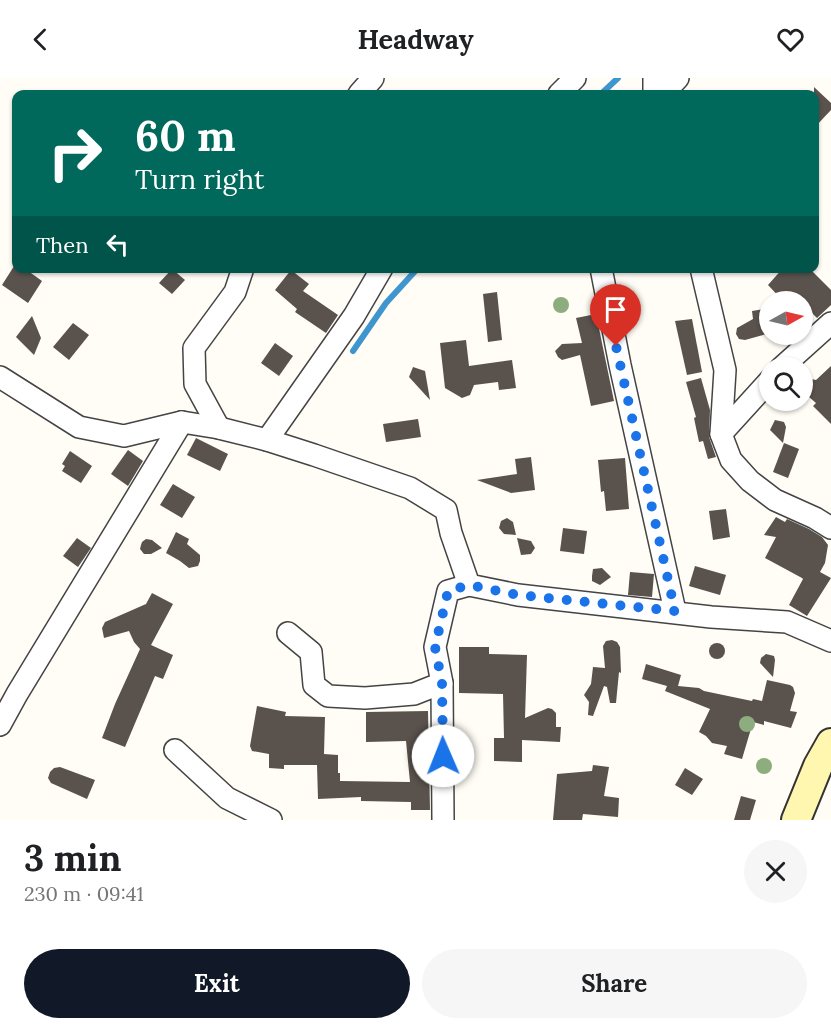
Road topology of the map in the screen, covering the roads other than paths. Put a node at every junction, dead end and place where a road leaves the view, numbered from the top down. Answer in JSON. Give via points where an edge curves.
{"nodes":[{"id":1,"x":373,"y":78,"type":"edge"},
{"id":2,"x":575,"y":78,"type":"edge"},
{"id":3,"x":678,"y":78,"type":"edge"},
{"id":4,"x":362,"y":90,"type":"edge"},
{"id":5,"x":563,"y":90,"type":"edge"},
{"id":6,"x":667,"y":90,"type":"edge"},
{"id":7,"x":241,"y":273,"type":"edge"},
{"id":8,"x":379,"y":273,"type":"edge"},
{"id":9,"x":602,"y":273,"type":"edge"},
{"id":10,"x":702,"y":273,"type":"edge"},
{"id":11,"x":831,"y":323,"type":"edge"},
{"id":12,"x":793,"y":357,"type":"edge"},
{"id":13,"x":0,"y":377,"type":"edge"},
{"id":14,"x":759,"y":392,"type":"edge"},
{"id":15,"x":182,"y":422,"type":"junction"},
{"id":16,"x":219,"y":428,"type":"junction"},
{"id":17,"x":721,"y":434,"type":"junction"},
{"id":18,"x":267,"y":440,"type":"junction"},
{"id":19,"x":831,"y":528,"type":"edge"},
{"id":20,"x":469,"y":585,"type":"junction"},
{"id":21,"x":675,"y":611,"type":"junction"},
{"id":22,"x":288,"y":633,"type":"dead end"},
{"id":23,"x":831,"y":641,"type":"edge"},
{"id":24,"x":442,"y":683,"type":"junction"},
{"id":25,"x":0,"y":725,"type":"edge"},
{"id":26,"x":831,"y":744,"type":"edge"},
{"id":27,"x":175,"y":750,"type":"dead end"},
{"id":28,"x":271,"y":820,"type":"edge"},
{"id":29,"x":444,"y":820,"type":"edge"},
{"id":30,"x":796,"y":820,"type":"edge"}],
"edges":[{"from":1,"to":4,"type":"street"},
{"from":2,"to":5,"type":"street"},
{"from":3,"to":6,"type":"street"},
{"from":7,"to":16,"type":"street","via":[[235,292],[194,348],[195,384]]},
{"from":8,"to":18,"type":"street","via":[[354,316]]},
{"from":9,"to":21,"type":"street"},
{"from":10,"to":17,"type":"street","via":[[725,370]]},
{"from":11,"to":12,"type":"street"},
{"from":13,"to":15,"type":"street","via":[[79,427],[124,436]]},
{"from":14,"to":17,"type":"street"},
{"from":15,"to":16,"type":"street"},
{"from":15,"to":25,"type":"street"},
{"from":16,"to":18,"type":"street"},
{"from":17,"to":19,"type":"street","via":[[731,460],[750,481],[775,500]]},
{"from":18,"to":20,"type":"street","via":[[410,488],[446,510]]},
{"from":20,"to":21,"type":"street","via":[[518,595]]},
{"from":20,"to":24,"type":"street","via":[[448,591],[435,647]]},
{"from":21,"to":23,"type":"street","via":[[787,622]]},
{"from":22,"to":24,"type":"street","via":[[311,652],[314,685],[328,696],[414,694]]},
{"from":24,"to":29,"type":"street"},
{"from":26,"to":30,"type":"main road"},
{"from":27,"to":28,"type":"street","via":[[227,798]]}]}
